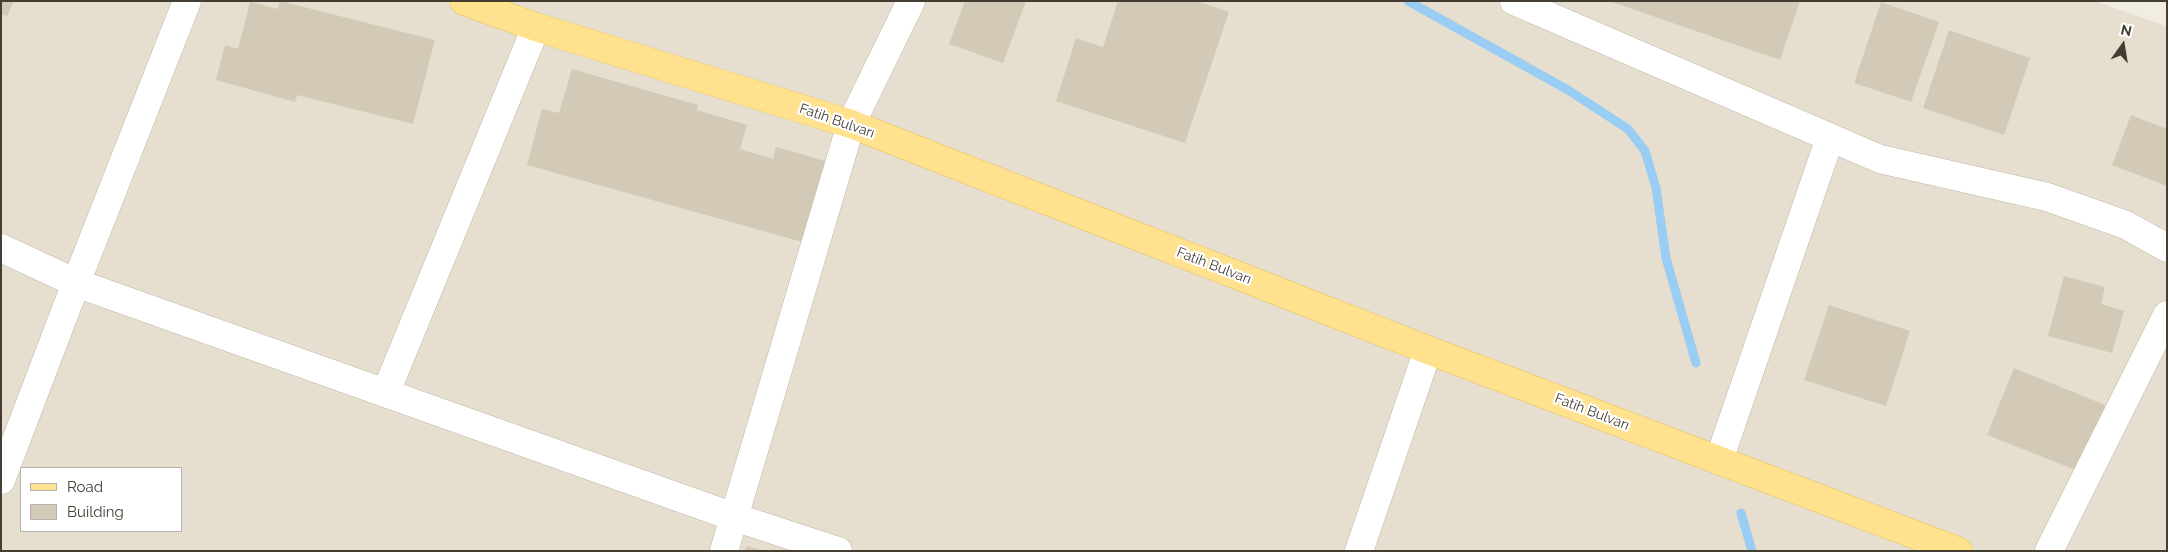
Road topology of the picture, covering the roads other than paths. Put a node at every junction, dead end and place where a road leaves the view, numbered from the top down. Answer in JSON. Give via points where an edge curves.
{"nodes":[{"id":1,"x":187,"y":1,"type":"edge"},
{"id":2,"x":464,"y":1,"type":"edge"},
{"id":3,"x":911,"y":1,"type":"edge"},
{"id":4,"x":1514,"y":1,"type":"edge"},
{"id":5,"x":536,"y":27,"type":"junction"},
{"id":6,"x":852,"y":124,"type":"junction"},
{"id":7,"x":1830,"y":138,"type":"junction"},
{"id":8,"x":1,"y":248,"type":"edge"},
{"id":9,"x":2167,"y":248,"type":"edge"},
{"id":10,"x":76,"y":282,"type":"junction"},
{"id":11,"x":2167,"y":315,"type":"edge"},
{"id":12,"x":1428,"y":350,"type":"junction"},
{"id":13,"x":386,"y":392,"type":"junction"},
{"id":14,"x":1720,"y":460,"type":"junction"},
{"id":15,"x":1,"y":480,"type":"edge"},
{"id":16,"x":734,"y":517,"type":"junction"},
{"id":17,"x":724,"y":551,"type":"edge"},
{"id":18,"x":838,"y":551,"type":"edge"},
{"id":19,"x":1359,"y":551,"type":"edge"},
{"id":20,"x":1958,"y":551,"type":"edge"},
{"id":21,"x":2049,"y":551,"type":"edge"}],
"edges":[{"from":1,"to":10,"type":"street"},
{"from":2,"to":5,"type":"main road","name":"Fatih Bulvarı"},
{"from":3,"to":6,"type":"street"},
{"from":4,"to":7,"type":"street"},
{"from":5,"to":6,"type":"main road","name":"Fatih Bulvarı"},
{"from":5,"to":13,"type":"street"},
{"from":6,"to":12,"type":"main road","name":"Fatih Bulvarı"},
{"from":6,"to":16,"type":"street"},
{"from":7,"to":9,"type":"street","via":[[1880,159],[2047,197],[2126,225]]},
{"from":7,"to":14,"type":"street"},
{"from":8,"to":10,"type":"street"},
{"from":10,"to":13,"type":"street"},
{"from":10,"to":15,"type":"street"},
{"from":11,"to":21,"type":"street"},
{"from":12,"to":14,"type":"main road","name":"Fatih Bulvarı"},
{"from":12,"to":19,"type":"street"},
{"from":13,"to":16,"type":"street"},
{"from":14,"to":20,"type":"main road","name":"Fatih Bulvarı"},
{"from":16,"to":17,"type":"street"},
{"from":16,"to":18,"type":"street"}]}
